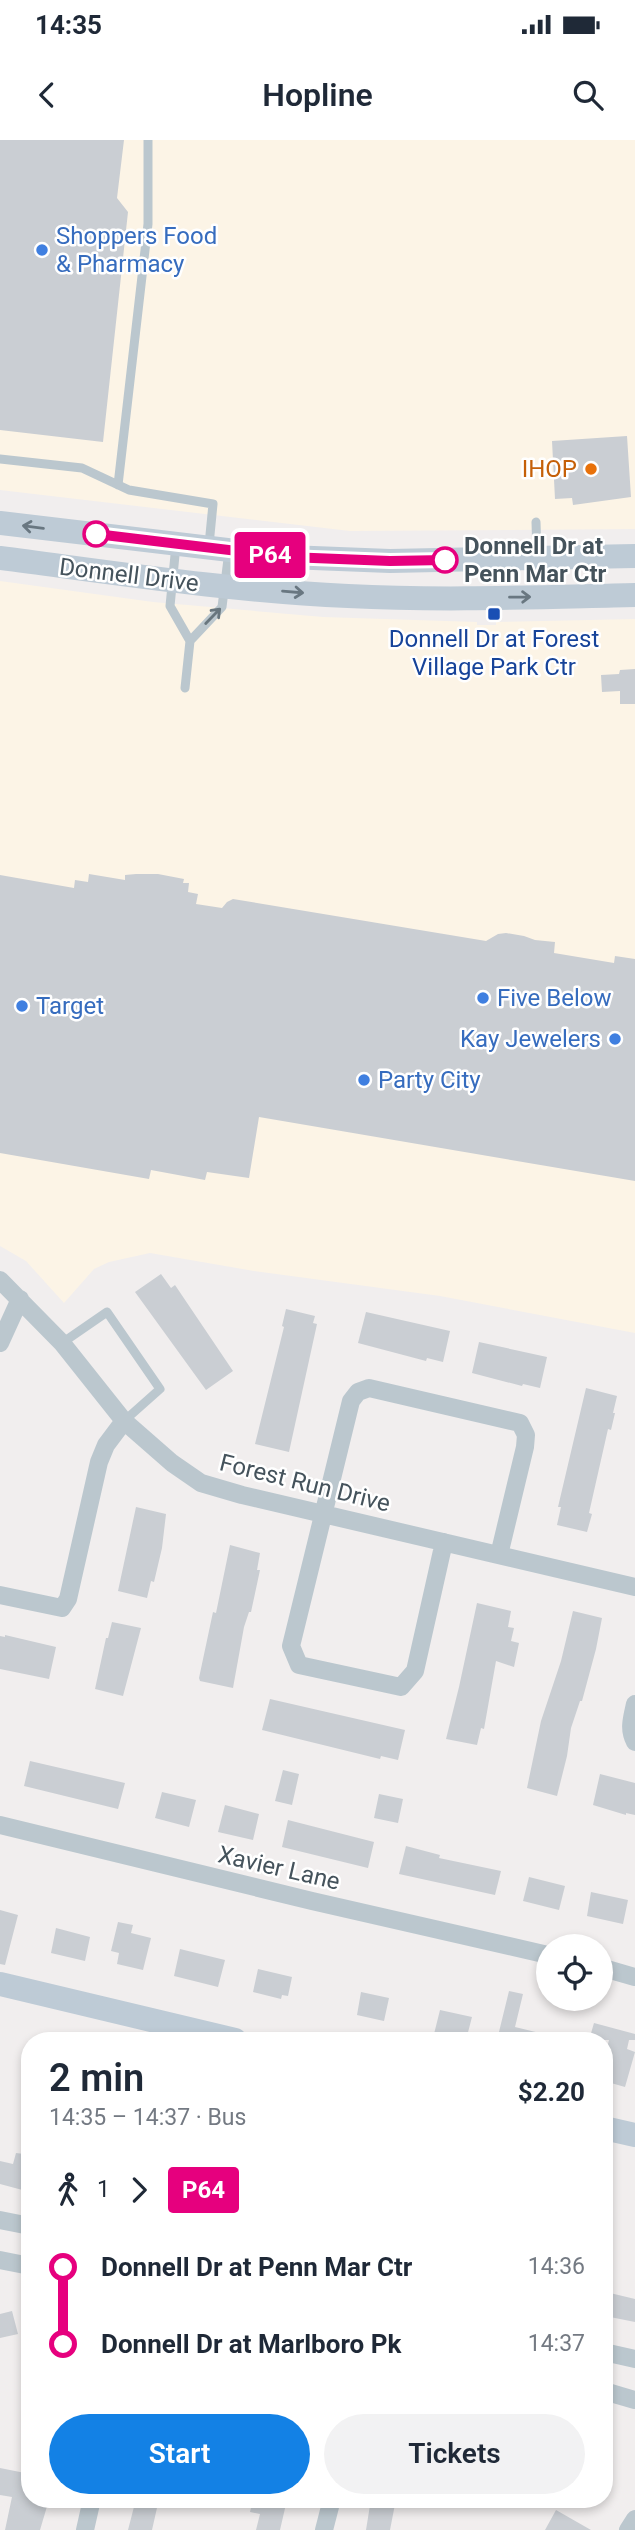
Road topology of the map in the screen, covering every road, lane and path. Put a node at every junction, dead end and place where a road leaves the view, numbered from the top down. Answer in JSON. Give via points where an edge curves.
{"nodes":[{"id":1,"x":148,"y":140,"type":"edge"},
{"id":2,"x":0,"y":459,"type":"edge"},
{"id":3,"x":118,"y":485,"type":"junction"},
{"id":4,"x":536,"y":522,"type":"dead end"},
{"id":5,"x":0,"y":523,"type":"edge"},
{"id":6,"x":176,"y":544,"type":"junction"},
{"id":7,"x":219,"y":549,"type":"junction"},
{"id":8,"x":635,"y":556,"type":"edge"},
{"id":9,"x":538,"y":557,"type":"junction"},
{"id":10,"x":0,"y":558,"type":"edge"},
{"id":11,"x":172,"y":581,"type":"junction"},
{"id":12,"x":225,"y":586,"type":"junction"},
{"id":13,"x":635,"y":595,"type":"edge"},
{"id":14,"x":190,"y":641,"type":"junction"},
{"id":15,"x":185,"y":688,"type":"dead end"},
{"id":16,"x":0,"y":1280,"type":"edge"},
{"id":17,"x":20,"y":1299,"type":"junction"},
{"id":18,"x":0,"y":1343,"type":"edge"},
{"id":19,"x":62,"y":1343,"type":"junction"},
{"id":20,"x":124,"y":1421,"type":"junction"},
{"id":21,"x":325,"y":1513,"type":"junction"},
{"id":22,"x":444,"y":1542,"type":"junction"},
{"id":23,"x":499,"y":1555,"type":"junction"},
{"id":24,"x":635,"y":1587,"type":"edge"},
{"id":25,"x":0,"y":1595,"type":"edge"},
{"id":26,"x":635,"y":1704,"type":"edge"},
{"id":27,"x":635,"y":1742,"type":"edge"},
{"id":28,"x":0,"y":1825,"type":"edge"},
{"id":29,"x":536,"y":1952,"type":"edge"},
{"id":30,"x":613,"y":1971,"type":"edge"},
{"id":31,"x":635,"y":1977,"type":"edge"},
{"id":32,"x":0,"y":1984,"type":"edge"},
{"id":33,"x":201,"y":2032,"type":"edge"},
{"id":34,"x":613,"y":2130,"type":"edge"},
{"id":35,"x":635,"y":2135,"type":"edge"},
{"id":36,"x":0,"y":2220,"type":"edge"},
{"id":37,"x":21,"y":2224,"type":"edge"},
{"id":38,"x":0,"y":2260,"type":"edge"},
{"id":39,"x":21,"y":2264,"type":"edge"},
{"id":40,"x":613,"y":2355,"type":"edge"},
{"id":41,"x":635,"y":2359,"type":"edge"},
{"id":42,"x":613,"y":2394,"type":"edge"},
{"id":43,"x":635,"y":2400,"type":"edge"},
{"id":44,"x":90,"y":2508,"type":"edge"},
{"id":45,"x":329,"y":2508,"type":"edge"},
{"id":46,"x":635,"y":2519,"type":"edge"},
{"id":47,"x":85,"y":2530,"type":"edge"},
{"id":48,"x":324,"y":2530,"type":"edge"},
{"id":49,"x":628,"y":2530,"type":"edge"}],
"edges":[{"from":1,"to":3,"type":"lane","via":[[148,224]]},
{"from":2,"to":3,"type":"lane","via":[[82,468]]},
{"from":3,"to":7,"type":"lane","via":[[213,504]]},
{"from":4,"to":9,"type":"lane"},
{"from":6,"to":5,"type":"street","name":"Donnell Drive","one_way":true},
{"from":6,"to":7,"type":"street","name":"Donnell Drive"},
{"from":6,"to":11,"type":"lane"},
{"from":7,"to":9,"type":"street","name":"Donnell Drive","via":[[390,561]]},
{"from":7,"to":12,"type":"lane"},
{"from":8,"to":9,"type":"street","name":"Donnell Drive"},
{"from":10,"to":11,"type":"street","name":"Donnell Drive"},
{"from":11,"to":12,"type":"street","name":"Donnell Drive"},
{"from":11,"to":14,"type":"lane","via":[[170,606]]},
{"from":12,"to":13,"type":"street","name":"Donnell Drive","one_way":true,"via":[[436,599]]},
{"from":14,"to":12,"type":"lane","one_way":true,"via":[[222,607]]},
{"from":14,"to":15,"type":"lane"},
{"from":16,"to":17,"type":"street","name":"Forest Run Drive"},
{"from":17,"to":18,"type":"street"},
{"from":17,"to":19,"type":"street","name":"Forest Run Drive"},
{"from":19,"to":20,"type":"street","name":"Forest Run Drive"},
{"from":19,"to":20,"type":"lane","via":[[107,1312],[160,1389]]},
{"from":20,"to":21,"type":"street","name":"Forest Run Drive","via":[[201,1483]]},
{"from":20,"to":25,"type":"street","via":[[99,1462],[68,1599],[62,1608]]},
{"from":21,"to":22,"type":"street","name":"Forest Run Drive"},
{"from":21,"to":22,"type":"street","via":[[292,1646],[299,1665],[401,1687],[415,1671]]},
{"from":21,"to":23,"type":"street","via":[[351,1401],[358,1392],[369,1388],[507,1419],[520,1423],[526,1435]]},
{"from":22,"to":23,"type":"street","name":"Forest Run Drive"},
{"from":23,"to":24,"type":"street","name":"Forest Run Drive"},
{"from":26,"to":27,"type":"street","via":[[631,1725]]},
{"from":28,"to":29,"type":"street","name":"Xavier Lane"},
{"from":30,"to":31,"type":"street"},
{"from":32,"to":33,"type":"street"},
{"from":34,"to":35,"type":"street"},
{"from":36,"to":37,"type":"street"},
{"from":38,"to":39,"type":"street"},
{"from":40,"to":41,"type":"street"},
{"from":42,"to":43,"type":"street"},
{"from":44,"to":47,"type":"street"},
{"from":45,"to":48,"type":"street"},
{"from":46,"to":49,"type":"street"}]}
